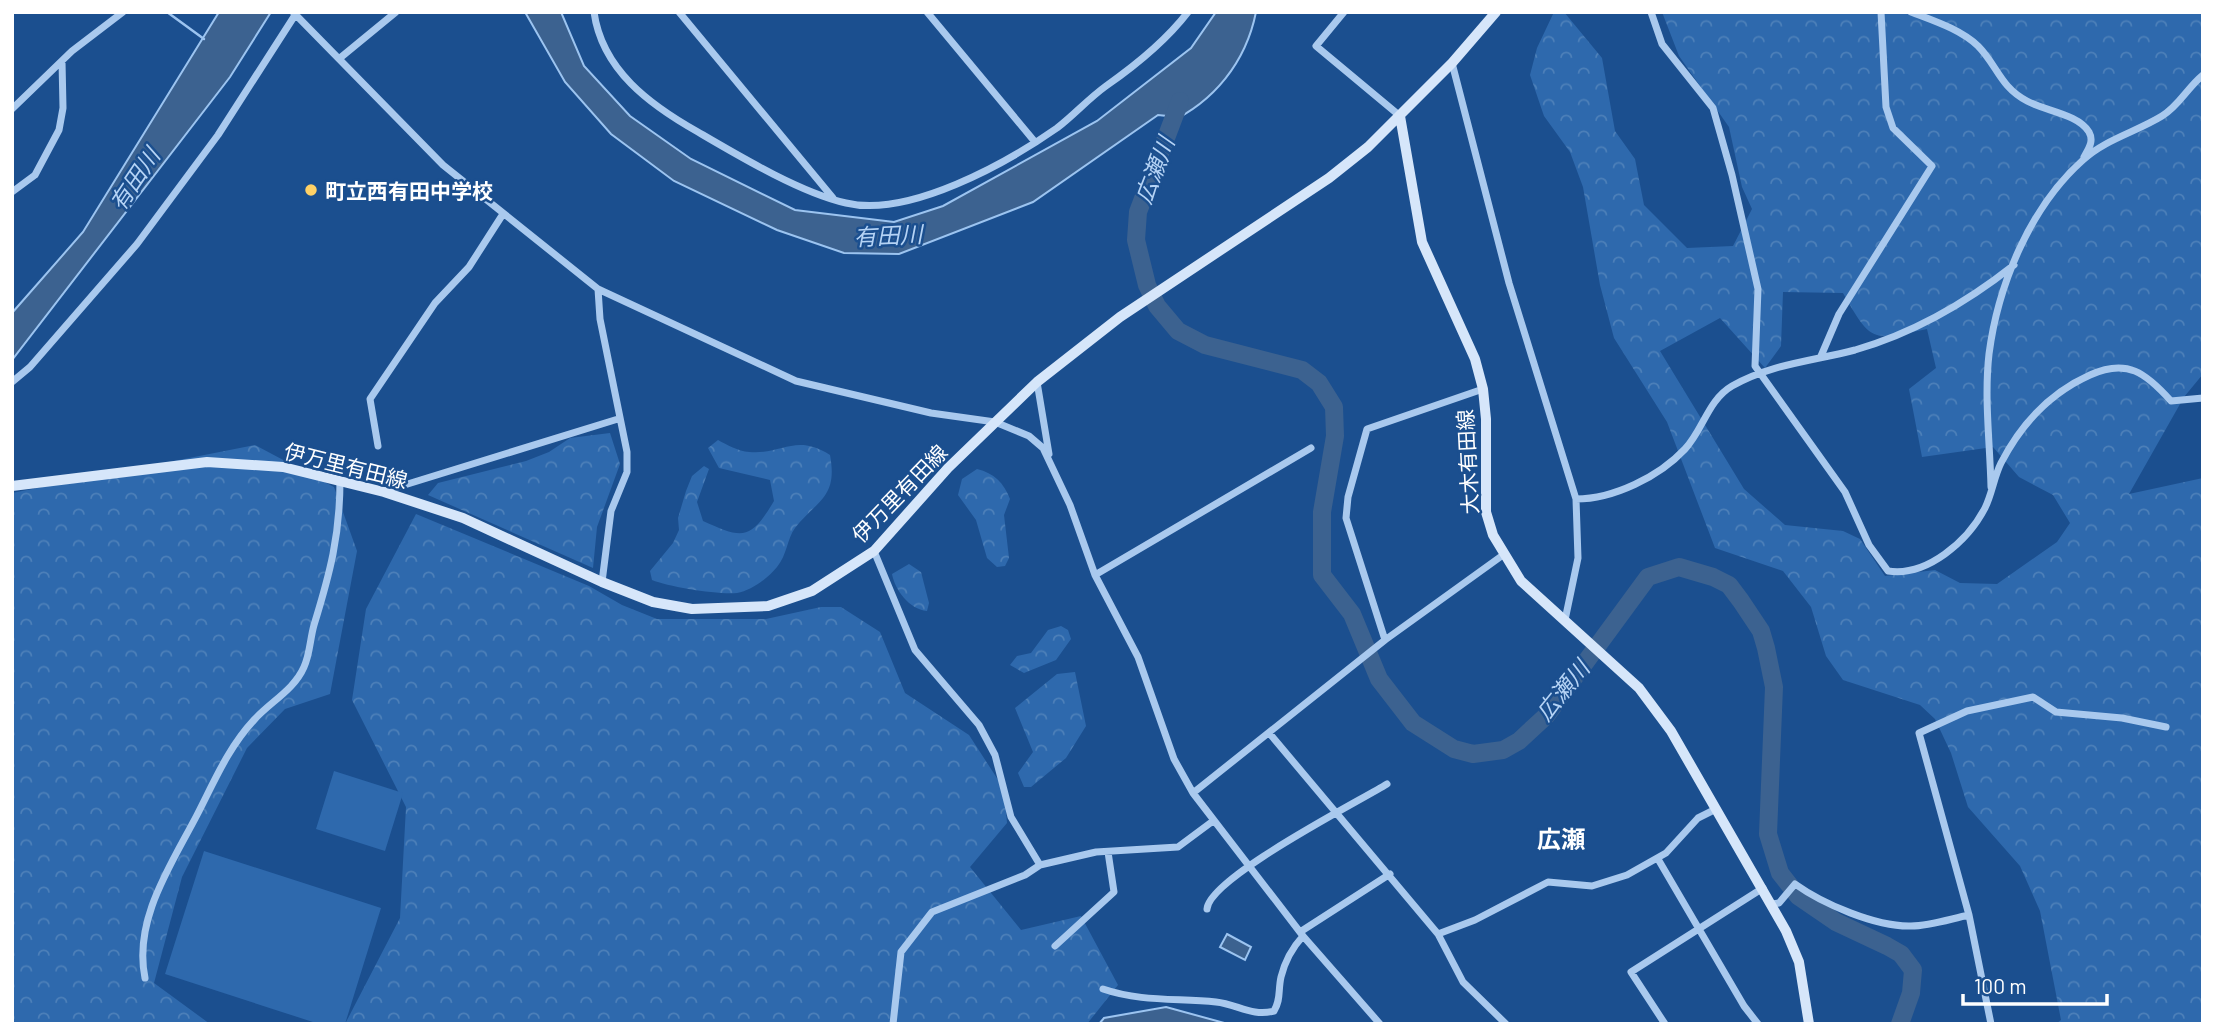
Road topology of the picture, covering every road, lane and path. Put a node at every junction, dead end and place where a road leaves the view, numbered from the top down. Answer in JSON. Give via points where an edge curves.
{"nodes":[{"id":1,"x":123,"y":12,"type":"edge"},
{"id":2,"x":396,"y":12,"type":"edge"},
{"id":3,"x":594,"y":12,"type":"edge"},
{"id":4,"x":679,"y":12,"type":"edge"},
{"id":5,"x":927,"y":12,"type":"edge"},
{"id":6,"x":1188,"y":12,"type":"edge"},
{"id":7,"x":1344,"y":12,"type":"edge"},
{"id":8,"x":1496,"y":12,"type":"edge"},
{"id":9,"x":1651,"y":12,"type":"edge"},
{"id":10,"x":1881,"y":12,"type":"edge"},
{"id":11,"x":1911,"y":12,"type":"edge"},
{"id":12,"x":295,"y":13,"type":"edge"},
{"id":13,"x":340,"y":58,"type":"junction"},
{"id":14,"x":62,"y":61,"type":"junction"},
{"id":15,"x":1452,"y":64,"type":"junction"},
{"id":16,"x":2203,"y":75,"type":"edge"},
{"id":17,"x":12,"y":109,"type":"edge"},
{"id":18,"x":1400,"y":116,"type":"junction"},
{"id":19,"x":1035,"y":142,"type":"junction"},
{"id":20,"x":2083,"y":160,"type":"junction"},
{"id":21,"x":12,"y":191,"type":"edge"},
{"id":22,"x":833,"y":199,"type":"junction"},
{"id":23,"x":503,"y":214,"type":"junction"},
{"id":24,"x":2014,"y":265,"type":"junction"},
{"id":25,"x":598,"y":289,"type":"junction"},
{"id":26,"x":1821,"y":356,"type":"junction"},
{"id":27,"x":1758,"y":373,"type":"junction"},
{"id":28,"x":12,"y":382,"type":"edge"},
{"id":29,"x":1037,"y":382,"type":"junction"},
{"id":30,"x":1483,"y":389,"type":"junction"},
{"id":31,"x":2203,"y":398,"type":"edge"},
{"id":32,"x":618,"y":419,"type":"junction"},
{"id":33,"x":995,"y":422,"type":"junction"},
{"id":34,"x":378,"y":446,"type":"dead end"},
{"id":35,"x":1311,"y":448,"type":"dead end"},
{"id":36,"x":1053,"y":465,"type":"junction"},
{"id":37,"x":340,"y":481,"type":"junction"},
{"id":38,"x":12,"y":486,"type":"edge"},
{"id":39,"x":384,"y":492,"type":"junction"},
{"id":40,"x":1991,"y":495,"type":"junction"},
{"id":41,"x":1576,"y":499,"type":"junction"},
{"id":42,"x":874,"y":551,"type":"junction"},
{"id":43,"x":1503,"y":555,"type":"junction"},
{"id":44,"x":1095,"y":575,"type":"junction"},
{"id":45,"x":602,"y":582,"type":"junction"},
{"id":46,"x":1565,"y":620,"type":"junction"},
{"id":47,"x":1385,"y":640,"type":"junction"},
{"id":48,"x":2166,"y":727,"type":"dead end"},
{"id":49,"x":1270,"y":733,"type":"junction"},
{"id":50,"x":1387,"y":784,"type":"dead end"},
{"id":51,"x":1193,"y":793,"type":"junction"},
{"id":52,"x":1716,"y":809,"type":"junction"},
{"id":53,"x":1338,"y":814,"type":"junction"},
{"id":54,"x":1213,"y":821,"type":"junction"},
{"id":55,"x":1108,"y":852,"type":"junction"},
{"id":56,"x":1658,"y":859,"type":"junction"},
{"id":57,"x":1040,"y":865,"type":"junction"},
{"id":58,"x":1246,"y":866,"type":"junction"},
{"id":59,"x":1390,"y":874,"type":"junction"},
{"id":60,"x":1763,"y":888,"type":"junction"},
{"id":61,"x":1775,"y":904,"type":"junction"},
{"id":62,"x":1207,"y":909,"type":"dead end"},
{"id":63,"x":1969,"y":915,"type":"junction"},
{"id":64,"x":1698,"y":930,"type":"junction"},
{"id":65,"x":1301,"y":934,"type":"junction"},
{"id":66,"x":1438,"y":934,"type":"junction"},
{"id":67,"x":1055,"y":946,"type":"dead end"},
{"id":68,"x":145,"y":978,"type":"dead end"},
{"id":69,"x":1103,"y":989,"type":"dead end"},
{"id":70,"x":893,"y":1024,"type":"edge"},
{"id":71,"x":1380,"y":1024,"type":"edge"},
{"id":72,"x":1506,"y":1024,"type":"edge"},
{"id":73,"x":1665,"y":1024,"type":"edge"},
{"id":74,"x":1758,"y":1024,"type":"edge"},
{"id":75,"x":1809,"y":1024,"type":"edge"},
{"id":76,"x":1991,"y":1024,"type":"edge"}],
"edges":[{"from":1,"to":14,"type":"street"},
{"from":2,"to":13,"type":"street"},
{"from":3,"to":22,"type":"street","via":[[611,60],[633,87],[670,117]]},
{"from":4,"to":22,"type":"street"},
{"from":5,"to":19,"type":"street"},
{"from":6,"to":19,"type":"street","via":[[1124,76]]},
{"from":7,"to":18,"type":"street","via":[[1316,46]]},
{"from":8,"to":15,"type":"main road"},
{"from":9,"to":27,"type":"street","via":[[1662,44],[1713,108],[1758,289]]},
{"from":10,"to":26,"type":"street","via":[[1886,107],[1894,128],[1932,166],[1839,314]]},
{"from":11,"to":20,"type":"street","via":[[1966,36],[2007,87],[2025,101],[2082,124],[2091,144]]},
{"from":12,"to":13,"type":"street"},
{"from":12,"to":28,"type":"street","via":[[218,135],[137,244]]},
{"from":13,"to":23,"type":"street","via":[[443,165]]},
{"from":14,"to":17,"type":"street"},
{"from":14,"to":21,"type":"street","via":[[59,130],[35,175]]},
{"from":15,"to":18,"type":"main road"},
{"from":15,"to":41,"type":"street","via":[[1509,283]]},
{"from":16,"to":20,"type":"street","via":[[2180,103],[2162,116],[2116,137]]},
{"from":18,"to":29,"type":"main road","name":"伊万里有田線","via":[[1329,178],[1120,317]]},
{"from":18,"to":30,"type":"main road","name":"大木有田線","via":[[1422,242],[1475,359]]},
{"from":19,"to":22,"type":"street","via":[[915,199],[875,206]]},
{"from":20,"to":24,"type":"street","via":[[2039,214]]},
{"from":23,"to":25,"type":"street"},
{"from":23,"to":34,"type":"street","via":[[475,259],[435,303],[370,399]]},
{"from":24,"to":26,"type":"street","via":[[1947,312],[1910,330]]},
{"from":24,"to":40,"type":"street","via":[[1989,355]]},
{"from":25,"to":32,"type":"street"},
{"from":25,"to":33,"type":"street","via":[[796,381],[931,413]]},
{"from":26,"to":27,"type":"street"},
{"from":27,"to":40,"type":"street","via":[[1845,492],[1869,545],[1888,571],[1923,567],[1948,550],[1973,526]]},
{"from":27,"to":41,"type":"street","via":[[1720,396],[1685,449],[1653,474],[1605,496]]},
{"from":29,"to":33,"type":"main road","name":"伊万里有田線"},
{"from":29,"to":36,"type":"street","via":[[1044,437]]},
{"from":30,"to":43,"type":"main road","name":"大木有田線","via":[[1486,512]]},
{"from":30,"to":47,"type":"street","via":[[1367,429],[1346,518]]},
{"from":31,"to":40,"type":"street","via":[[2171,401],[2132,368],[2108,367],[2076,381],[2039,408],[2001,464]]},
{"from":32,"to":39,"type":"street"},
{"from":32,"to":45,"type":"street","via":[[627,472],[611,511]]},
{"from":33,"to":36,"type":"street","via":[[1029,436]]},
{"from":33,"to":42,"type":"main road","name":"伊万里有田線"},
{"from":35,"to":44,"type":"street"},
{"from":36,"to":44,"type":"street"},
{"from":37,"to":38,"type":"main road","name":"伊万里有田線","via":[[283,467],[207,461]]},
{"from":37,"to":39,"type":"main road","name":"伊万里有田線"},
{"from":37,"to":68,"type":"street","via":[[335,558],[305,665],[296,681],[254,720],[229,752],[172,857],[145,935]]},
{"from":39,"to":45,"type":"main road","name":"伊万里有田線","via":[[463,518]]},
{"from":41,"to":46,"type":"street","via":[[1578,558]]},
{"from":42,"to":45,"type":"main road","name":"伊万里有田線","via":[[813,591],[768,606],[692,609],[653,602]]},
{"from":42,"to":57,"type":"street","via":[[915,650],[979,725],[995,755],[1011,817]]},
{"from":43,"to":46,"type":"main road","name":"大木有田線","via":[[1521,581]]},
{"from":43,"to":47,"type":"street"},
{"from":44,"to":51,"type":"street","via":[[1138,657],[1174,759]]},
{"from":46,"to":52,"type":"main road","name":"大木有田線","via":[[1639,688],[1671,731]]},
{"from":47,"to":49,"type":"street"},
{"from":48,"to":63,"type":"street","via":[[2056,712],[2033,698],[1967,711],[1919,733]]},
{"from":49,"to":51,"type":"street"},
{"from":49,"to":53,"type":"street"},
{"from":50,"to":53,"type":"street"},
{"from":51,"to":54,"type":"street"},
{"from":52,"to":56,"type":"street","via":[[1698,818]]},
{"from":52,"to":60,"type":"main road","name":"大木有田線"},
{"from":53,"to":58,"type":"street"},
{"from":53,"to":59,"type":"street"},
{"from":54,"to":55,"type":"street","via":[[1178,847]]},
{"from":54,"to":58,"type":"street"},
{"from":55,"to":57,"type":"street"},
{"from":55,"to":67,"type":"street","via":[[1114,892]]},
{"from":56,"to":64,"type":"street"},
{"from":56,"to":66,"type":"street","via":[[1592,886],[1549,882]]},
{"from":57,"to":70,"type":"street","via":[[1026,875],[932,912],[901,953]]},
{"from":58,"to":62,"type":"street","via":[[1213,895]]},
{"from":58,"to":65,"type":"street"},
{"from":59,"to":65,"type":"street"},
{"from":59,"to":66,"type":"street"},
{"from":60,"to":61,"type":"main road","name":"大木有田線"},
{"from":60,"to":64,"type":"street"},
{"from":61,"to":63,"type":"street","via":[[1795,884],[1815,898],[1897,925],[1926,925]]},
{"from":61,"to":75,"type":"main road","name":"大木有田線","via":[[1800,962]]},
{"from":63,"to":76,"type":"street"},
{"from":64,"to":73,"type":"street","via":[[1631,972]]},
{"from":64,"to":74,"type":"street"},
{"from":65,"to":69,"type":"street","via":[[1286,962],[1274,1011],[1249,1013],[1219,1002],[1128,998]]},
{"from":65,"to":71,"type":"street"},
{"from":66,"to":72,"type":"street","via":[[1463,982]]}]}
